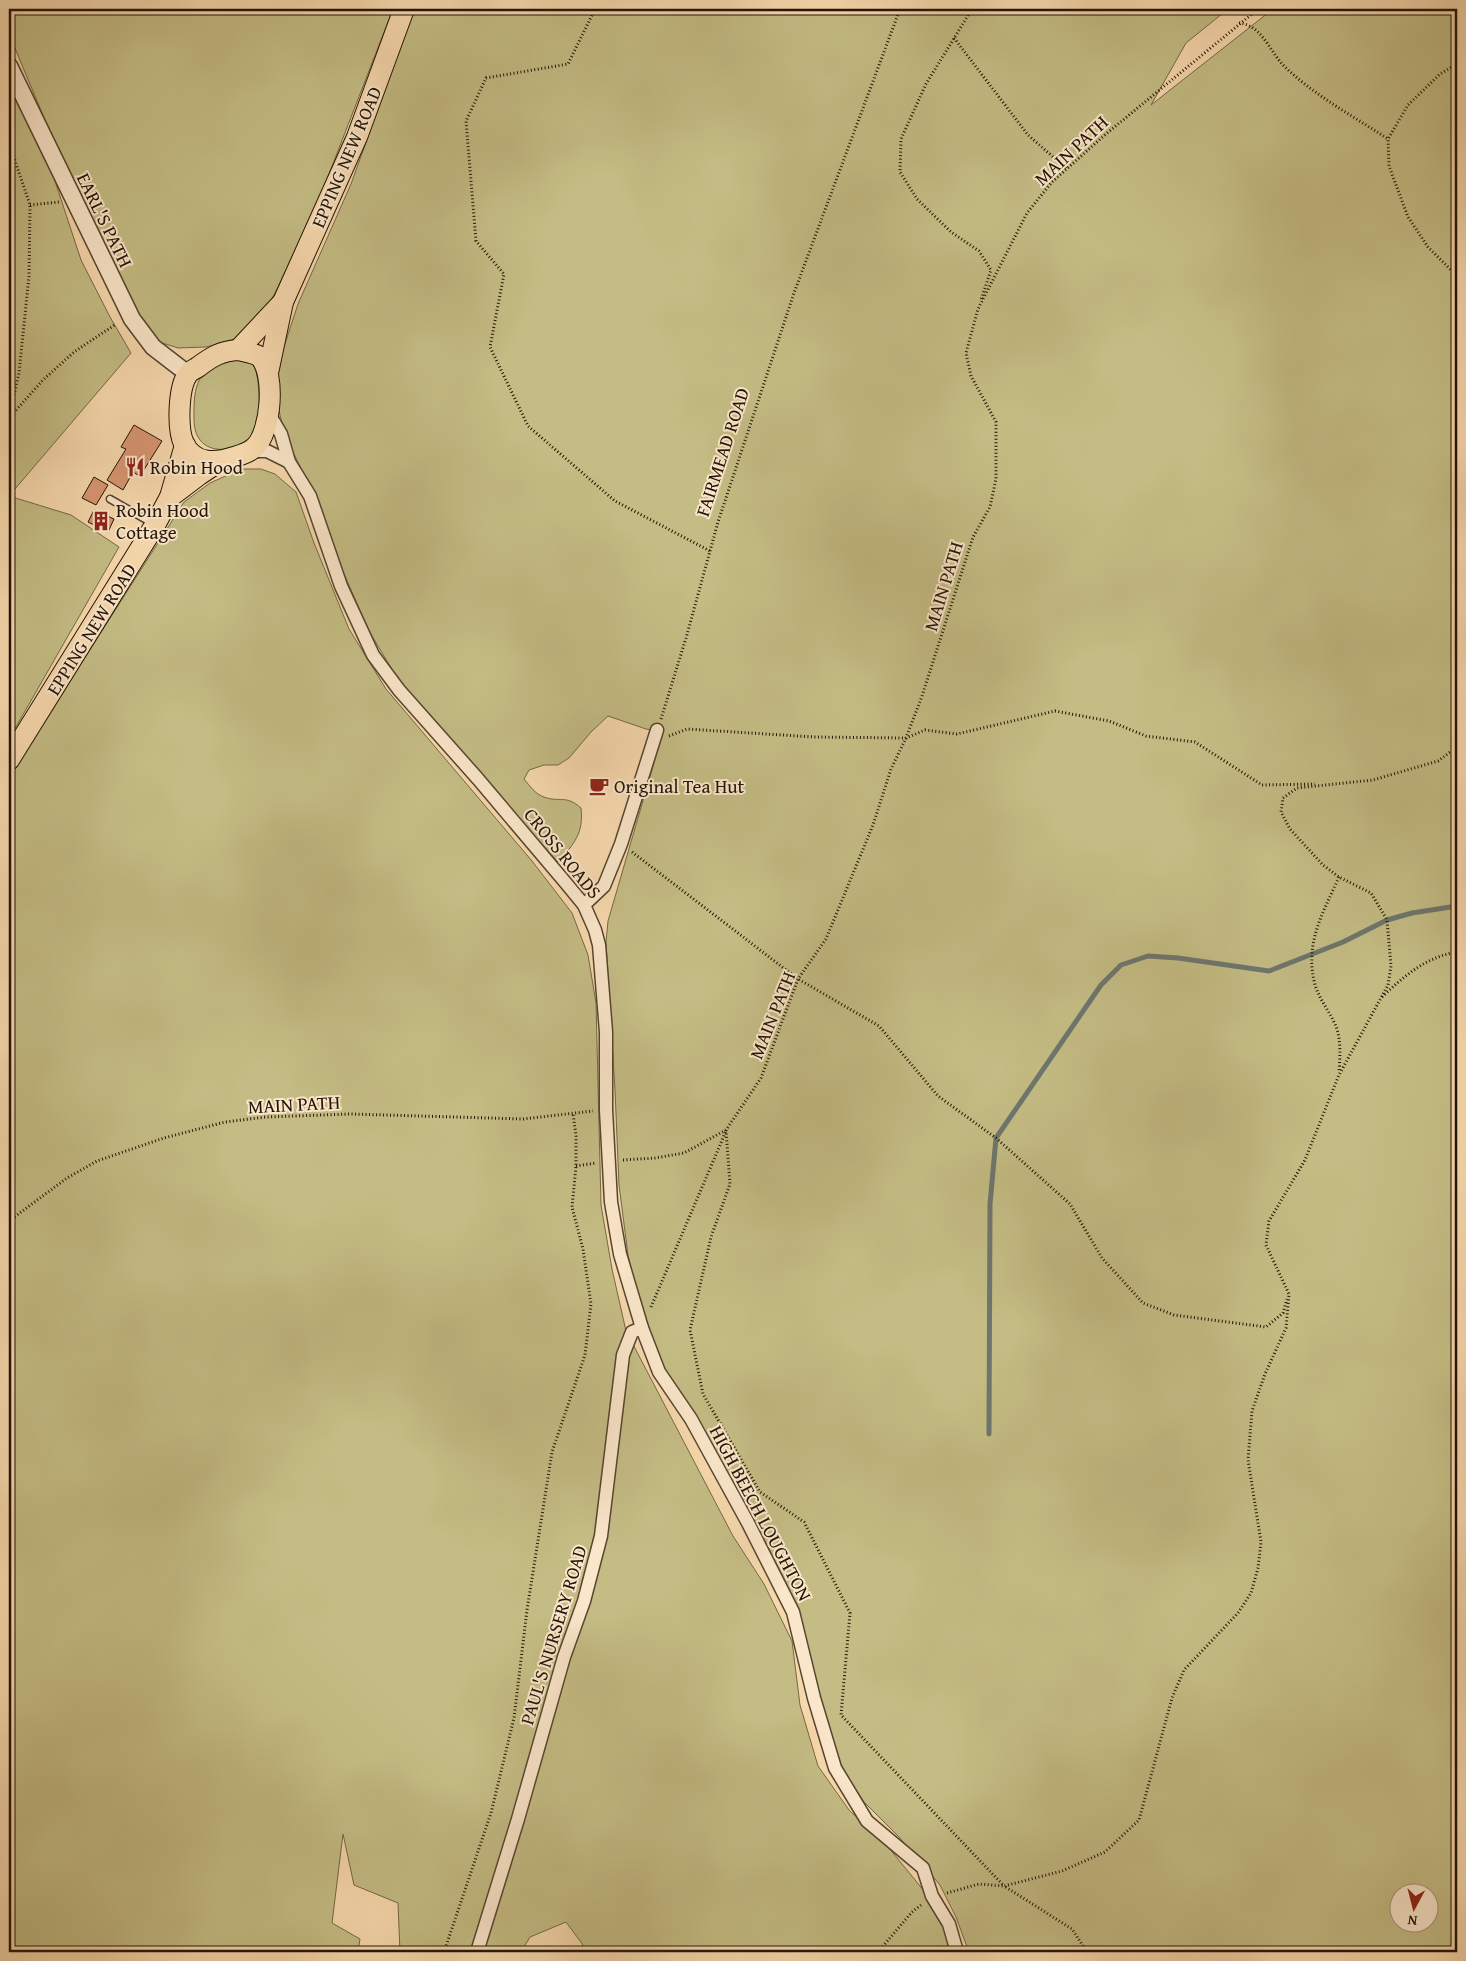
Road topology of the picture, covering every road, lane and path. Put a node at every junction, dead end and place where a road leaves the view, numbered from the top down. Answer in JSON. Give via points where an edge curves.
{"nodes":[{"id":1,"x":404,"y":9,"type":"edge"},
{"id":2,"x":595,"y":9,"type":"edge"},
{"id":3,"x":900,"y":9,"type":"edge"},
{"id":4,"x":972,"y":9,"type":"edge"},
{"id":5,"x":1258,"y":9,"type":"edge"},
{"id":6,"x":1239,"y":24,"type":"junction"},
{"id":7,"x":954,"y":38,"type":"junction"},
{"id":8,"x":1457,"y":64,"type":"edge"},
{"id":9,"x":9,"y":66,"type":"edge"},
{"id":10,"x":1388,"y":139,"type":"junction"},
{"id":11,"x":9,"y":143,"type":"edge"},
{"id":12,"x":1067,"y":169,"type":"junction"},
{"id":13,"x":74,"y":200,"type":"junction"},
{"id":14,"x":30,"y":205,"type":"junction"},
{"id":15,"x":1457,"y":276,"type":"edge"},
{"id":16,"x":284,"y":302,"type":"junction"},
{"id":17,"x":978,"y":309,"type":"junction"},
{"id":18,"x":130,"y":315,"type":"junction"},
{"id":19,"x":238,"y":350,"type":"junction"},
{"id":20,"x":268,"y":373,"type":"junction"},
{"id":21,"x":188,"y":374,"type":"junction"},
{"id":22,"x":268,"y":412,"type":"junction"},
{"id":23,"x":9,"y":418,"type":"edge"},
{"id":24,"x":185,"y":445,"type":"junction"},
{"id":25,"x":248,"y":451,"type":"junction"},
{"id":26,"x":220,"y":461,"type":"junction"},
{"id":27,"x":289,"y":462,"type":"junction"},
{"id":28,"x":170,"y":498,"type":"junction"},
{"id":29,"x":110,"y":499,"type":"dead end"},
{"id":30,"x":156,"y":525,"type":"junction"},
{"id":31,"x":710,"y":551,"type":"junction"},
{"id":32,"x":657,"y":730,"type":"joint"},
{"id":33,"x":906,"y":738,"type":"junction"},
{"id":34,"x":653,"y":744,"type":"junction"},
{"id":35,"x":1457,"y":747,"type":"edge"},
{"id":36,"x":9,"y":760,"type":"edge"},
{"id":37,"x":1335,"y":784,"type":"junction"},
{"id":38,"x":621,"y":844,"type":"junction"},
{"id":39,"x":1339,"y":877,"type":"junction"},
{"id":40,"x":584,"y":905,"type":"junction"},
{"id":41,"x":1457,"y":952,"type":"edge"},
{"id":42,"x":798,"y":979,"type":"junction"},
{"id":43,"x":1380,"y":999,"type":"junction"},
{"id":44,"x":1339,"y":1075,"type":"junction"},
{"id":45,"x":606,"y":1110,"type":"junction"},
{"id":46,"x":573,"y":1113,"type":"junction"},
{"id":47,"x":726,"y":1130,"type":"junction"},
{"id":48,"x":609,"y":1162,"type":"junction"},
{"id":49,"x":576,"y":1166,"type":"junction"},
{"id":50,"x":9,"y":1221,"type":"edge"},
{"id":51,"x":1289,"y":1294,"type":"junction"},
{"id":52,"x":642,"y":1328,"type":"junction"},
{"id":53,"x":1004,"y":1886,"type":"junction"},
{"id":54,"x":932,"y":1896,"type":"junction"},
{"id":55,"x":444,"y":1952,"type":"edge"},
{"id":56,"x":477,"y":1952,"type":"edge"},
{"id":57,"x":878,"y":1952,"type":"edge"},
{"id":58,"x":957,"y":1952,"type":"edge"},
{"id":59,"x":1086,"y":1952,"type":"edge"}],
"edges":[{"from":1,"to":16,"type":"main road","name":"EPPING NEW ROAD","via":[[357,137]]},
{"from":2,"to":31,"type":"path","via":[[568,64],[486,78],[466,122],[476,241],[504,274],[490,347],[528,426],[615,501]]},
{"from":3,"to":31,"type":"path","name":"FAIRMEAD ROAD","via":[[794,294]]},
{"from":4,"to":7,"type":"path"},
{"from":5,"to":6,"type":"path","name":"MAIN PATH"},
{"from":6,"to":10,"type":"path","via":[[1247,24],[1257,31],[1284,66],[1314,92]]},
{"from":6,"to":12,"type":"path","name":"MAIN PATH"},
{"from":7,"to":12,"type":"path","via":[[1028,135]]},
{"from":7,"to":17,"type":"path","via":[[926,84],[901,138],[900,172],[917,199],[951,232],[979,251],[991,270]]},
{"from":8,"to":10,"type":"path","via":[[1440,74],[1408,105]]},
{"from":9,"to":13,"type":"street","name":"EARL'S PATH"},
{"from":10,"to":15,"type":"path","via":[[1389,166],[1408,217],[1428,247]]},
{"from":11,"to":14,"type":"path"},
{"from":12,"to":17,"type":"path","name":"MAIN PATH","via":[[1027,213]]},
{"from":13,"to":14,"type":"path"},
{"from":13,"to":18,"type":"street","name":"EARL'S PATH"},
{"from":14,"to":23,"type":"path","via":[[29,276],[19,373]]},
{"from":16,"to":19,"type":"main road","name":"EPPING NEW ROAD"},
{"from":16,"to":20,"type":"main road","name":"EPPING NEW ROAD"},
{"from":17,"to":33,"type":"path","name":"MAIN PATH","via":[[966,353],[972,376],[996,422],[996,479],[990,507],[973,537],[945,629]]},
{"from":18,"to":21,"type":"street","name":"EARL'S PATH","via":[[153,347]]},
{"from":18,"to":23,"type":"path","via":[[74,352]]},
{"from":19,"to":20,"type":"main road","via":[[259,356]]},
{"from":19,"to":21,"type":"main road","via":[[214,355]]},
{"from":20,"to":22,"type":"main road"},
{"from":21,"to":24,"type":"main road","via":[[181,395],[179,423]]},
{"from":22,"to":25,"type":"main road","via":[[262,436]]},
{"from":22,"to":27,"type":"street","name":"CROSS ROADS","via":[[280,434]]},
{"from":24,"to":26,"type":"main road","via":[[197,458],[208,462]]},
{"from":24,"to":28,"type":"main road","name":"EPPING NEW ROAD"},
{"from":25,"to":26,"type":"main road"},
{"from":25,"to":27,"type":"street","via":[[267,451]]},
{"from":26,"to":28,"type":"main road","name":"EPPING NEW ROAD"},
{"from":27,"to":40,"type":"street","name":"CROSS ROADS","via":[[310,496],[341,586],[372,655]]},
{"from":28,"to":30,"type":"main road","name":"EPPING NEW ROAD"},
{"from":29,"to":30,"type":"lane"},
{"from":30,"to":36,"type":"main road","name":"EPPING NEW ROAD"},
{"from":31,"to":32,"type":"path","name":"FAIRMEAD ROAD"},
{"from":32,"to":34,"type":"street"},
{"from":33,"to":34,"type":"path","via":[[814,738],[687,729]]},
{"from":33,"to":37,"type":"path","via":[[925,730],[957,734],[1055,710],[1109,721],[1146,736],[1195,742],[1262,785]]},
{"from":33,"to":42,"type":"path","name":"MAIN PATH","via":[[826,939]]},
{"from":34,"to":38,"type":"street"},
{"from":35,"to":37,"type":"path","via":[[1438,761],[1373,780]]},
{"from":37,"to":39,"type":"path","via":[[1297,788],[1283,798],[1281,812],[1290,829],[1323,865]]},
{"from":38,"to":40,"type":"street","via":[[604,886]]},
{"from":38,"to":42,"type":"path"},
{"from":39,"to":43,"type":"path","via":[[1371,893],[1387,920],[1391,966],[1388,985]]},
{"from":39,"to":44,"type":"path","via":[[1315,931],[1311,954],[1316,988],[1337,1029],[1341,1050]]},
{"from":40,"to":45,"type":"street","name":"CROSS ROADS","via":[[599,945],[606,1032]]},
{"from":41,"to":43,"type":"path","via":[[1432,958]]},
{"from":42,"to":47,"type":"path","name":"MAIN PATH","via":[[761,1078]]},
{"from":42,"to":51,"type":"path","via":[[880,1026],[938,1096],[1038,1173],[1070,1204],[1102,1258],[1143,1303],[1174,1315],[1266,1327],[1283,1313]]},
{"from":43,"to":44,"type":"path"},
{"from":44,"to":51,"type":"path","via":[[1305,1160],[1269,1221],[1266,1244]]},
{"from":45,"to":46,"type":"path","name":"MAIN PATH"},
{"from":45,"to":48,"type":"street","name":"CROSS ROADS"},
{"from":46,"to":49,"type":"path"},
{"from":46,"to":50,"type":"path","name":"MAIN PATH","via":[[523,1119],[351,1114],[225,1122],[97,1161],[67,1178]]},
{"from":47,"to":48,"type":"path","name":"MAIN PATH","via":[[684,1153]]},
{"from":47,"to":52,"type":"path"},
{"from":47,"to":53,"type":"path","via":[[730,1184],[711,1237],[690,1330],[703,1394],[760,1492],[804,1522],[850,1613],[840,1715]]},
{"from":48,"to":49,"type":"path","name":"MAIN PATH"},
{"from":48,"to":52,"type":"street","name":"CROSS ROADS","via":[[611,1202],[620,1254]]},
{"from":49,"to":55,"type":"path","via":[[572,1207],[583,1249],[591,1304],[585,1355],[552,1452],[514,1718],[494,1804]]},
{"from":51,"to":53,"type":"path","via":[[1286,1328],[1252,1411],[1248,1460],[1261,1542],[1258,1568],[1250,1593],[1238,1613],[1184,1670],[1172,1698],[1140,1820],[1105,1852],[1062,1871]]},
{"from":52,"to":54,"type":"street","name":"HIGH BEECH LOUGHTON","via":[[659,1372],[691,1419],[793,1612],[835,1768],[866,1821],[924,1868]]},
{"from":52,"to":56,"type":"street","name":"PAUL'S NURSERY ROAD","via":[[632,1332],[624,1355],[601,1536],[584,1601],[564,1657]]},
{"from":53,"to":54,"type":"path","via":[[979,1884]]},
{"from":53,"to":59,"type":"path","via":[[1072,1929]]},
{"from":54,"to":57,"type":"path","via":[[912,1912]]},
{"from":54,"to":58,"type":"street","name":"HIGH BEECH LOUGHTON","via":[[949,1924]]}]}
